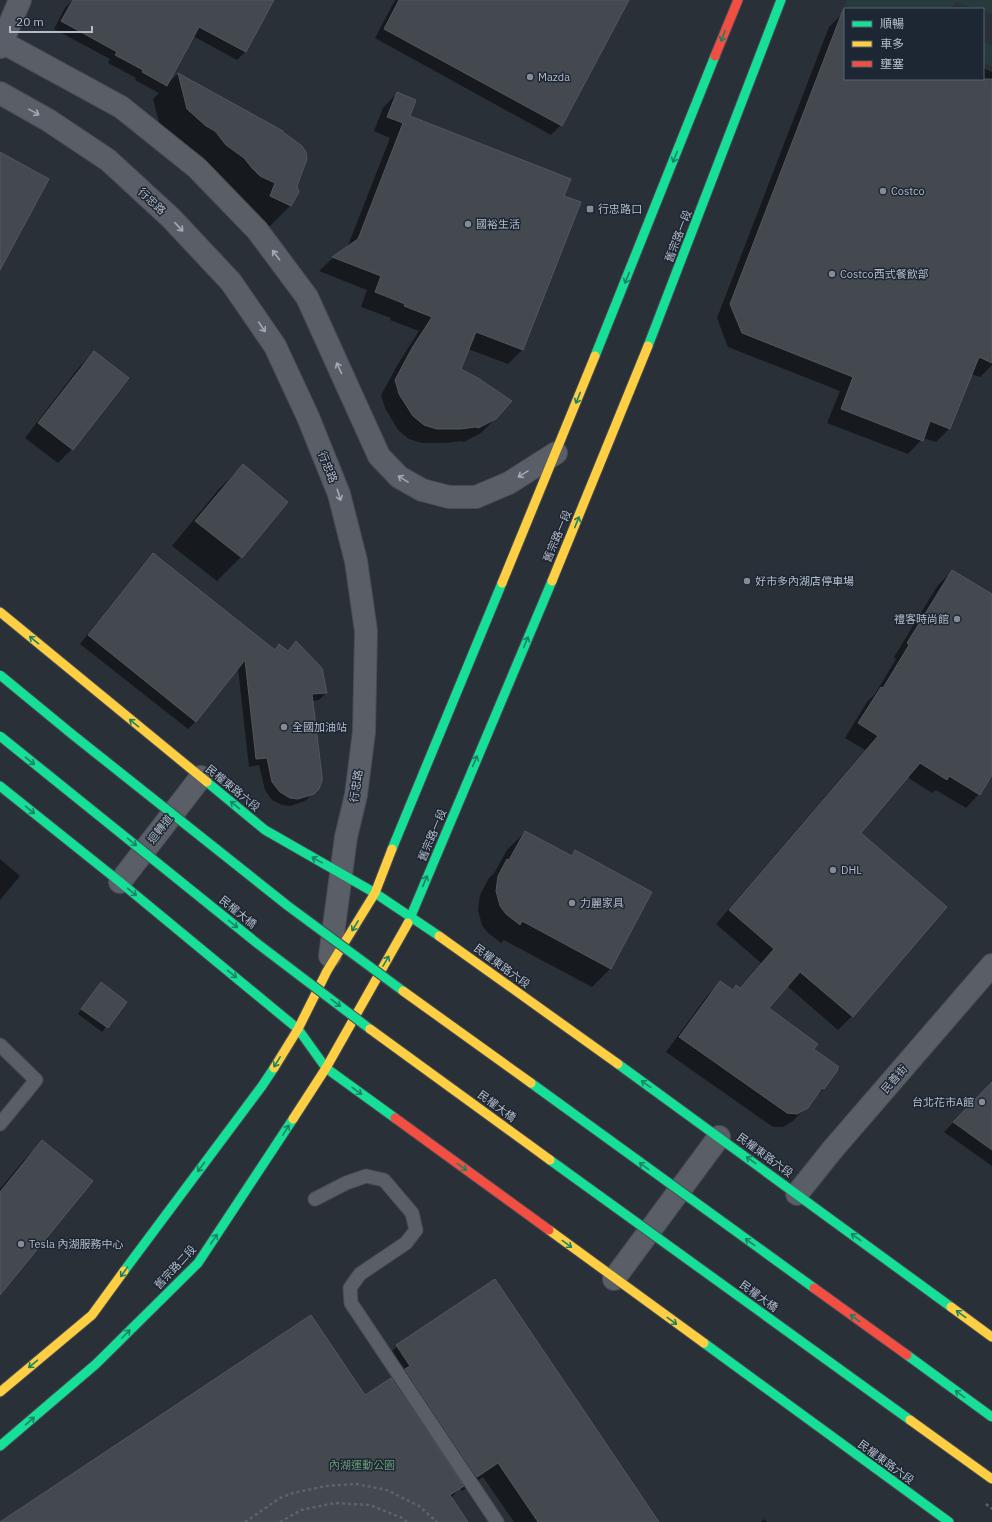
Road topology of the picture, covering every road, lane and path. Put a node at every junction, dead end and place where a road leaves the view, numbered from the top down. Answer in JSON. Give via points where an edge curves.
{"nodes":[{"id":1,"x":20,"y":0,"type":"edge"},
{"id":2,"x":738,"y":0,"type":"edge"},
{"id":3,"x":781,"y":0,"type":"edge"},
{"id":4,"x":1,"y":43,"type":"edge"},
{"id":5,"x":0,"y":93,"type":"edge"},
{"id":6,"x":556,"y":453,"type":"junction"},
{"id":7,"x":0,"y":612,"type":"edge"},
{"id":8,"x":0,"y":675,"type":"edge"},
{"id":9,"x":0,"y":736,"type":"edge"},
{"id":10,"x":201,"y":777,"type":"junction"},
{"id":11,"x":0,"y":786,"type":"edge"},
{"id":12,"x":341,"y":874,"type":"junction"},
{"id":13,"x":120,"y":882,"type":"junction"},
{"id":14,"x":376,"y":893,"type":"junction"},
{"id":15,"x":411,"y":918,"type":"junction"},
{"id":16,"x":992,"y":965,"type":"edge"},
{"id":17,"x":328,"y":971,"type":"junction"},
{"id":18,"x":298,"y":1029,"type":"junction"},
{"id":19,"x":0,"y":1045,"type":"edge"},
{"id":20,"x":326,"y":1068,"type":"junction"},
{"id":21,"x":0,"y":1124,"type":"edge"},
{"id":22,"x":719,"y":1137,"type":"junction"},
{"id":23,"x":797,"y":1194,"type":"junction"},
{"id":24,"x":316,"y":1199,"type":"dead end"},
{"id":25,"x":614,"y":1279,"type":"junction"},
{"id":26,"x":992,"y":1337,"type":"edge"},
{"id":27,"x":0,"y":1392,"type":"edge"},
{"id":28,"x":992,"y":1417,"type":"edge"},
{"id":29,"x":0,"y":1446,"type":"edge"},
{"id":30,"x":992,"y":1479,"type":"edge"},
{"id":31,"x":245,"y":1522,"type":"edge"},
{"id":32,"x":280,"y":1522,"type":"edge"},
{"id":33,"x":407,"y":1522,"type":"edge"},
{"id":34,"x":437,"y":1522,"type":"edge"},
{"id":35,"x":497,"y":1522,"type":"edge"},
{"id":36,"x":949,"y":1522,"type":"edge"}],
"edges":[{"from":1,"to":4,"type":"street"},
{"from":2,"to":6,"type":"main road","one_way":true},
{"from":15,"to":3,"type":"main road","name":"舊宗路一段","one_way":true,"via":[[652,337]]},
{"from":6,"to":4,"type":"street","one_way":true,"via":[[509,483],[476,497],[448,496],[422,490],[399,477],[379,456],[307,297],[257,230],[198,168],[121,107]]},
{"from":5,"to":12,"type":"street","name":"行忠路","one_way":true,"via":[[48,120],[108,160],[171,218],[232,282],[275,346],[308,417],[339,494],[356,561],[366,631],[364,732],[356,795]]},
{"from":6,"to":14,"type":"main road","via":[[393,846]]},
{"from":10,"to":7,"type":"main road","name":"民權東路六段","one_way":true},
{"from":28,"to":8,"type":"main road","one_way":true,"bridge":true,"via":[[288,906]]},
{"from":9,"to":30,"type":"main road","name":"民權大橋","one_way":true,"bridge":true,"via":[[258,944],[383,1039]]},
{"from":12,"to":10,"type":"main road","name":"民權東路六段","one_way":true,"via":[[265,830]]},
{"from":10,"to":13,"type":"street","name":"迴轉道"},
{"from":11,"to":13,"type":"main road","name":"民權東路六段","one_way":true},
{"from":12,"to":14,"type":"main road","name":"民權東路六段"},
{"from":12,"to":17,"type":"street","name":"行忠路"},
{"from":13,"to":18,"type":"main road","name":"民權東路六段","one_way":true},
{"from":14,"to":15,"type":"main road","name":"民權東路六段"},
{"from":14,"to":17,"type":"main road","one_way":true},
{"from":20,"to":15,"type":"main road","name":"舊宗路一段","one_way":true},
{"from":22,"to":15,"type":"main road","name":"民權東路六段","one_way":true,"via":[[460,950]]},
{"from":16,"to":23,"type":"street","name":"民善街"},
{"from":17,"to":18,"type":"main road"},
{"from":18,"to":20,"type":"main road","name":"民權東路六段"},
{"from":18,"to":27,"type":"main road","one_way":true,"via":[[262,1086],[92,1315]]},
{"from":19,"to":21,"type":"lane","via":[[36,1080]]},
{"from":20,"to":25,"type":"main road","name":"民權東路六段","one_way":true},
{"from":29,"to":20,"type":"main road","name":"舊宗路二段","one_way":true,"via":[[96,1364],[198,1263]]},
{"from":23,"to":22,"type":"main road","name":"民權東路六段","one_way":true},
{"from":22,"to":25,"type":"street"},
{"from":26,"to":23,"type":"main road","name":"民權東路六段","one_way":true},
{"from":24,"to":35,"type":"lane","via":[[366,1176],[384,1180],[412,1213],[416,1230],[406,1242],[360,1274],[350,1288],[350,1303]]},
{"from":25,"to":36,"type":"main road","name":"民權東路六段","one_way":true},
{"from":31,"to":34,"type":"path","via":[[280,1498],[293,1493],[326,1486],[356,1484],[386,1490],[419,1506]]},
{"from":32,"to":33,"type":"path","via":[[301,1510],[335,1503],[370,1505]]}]}
